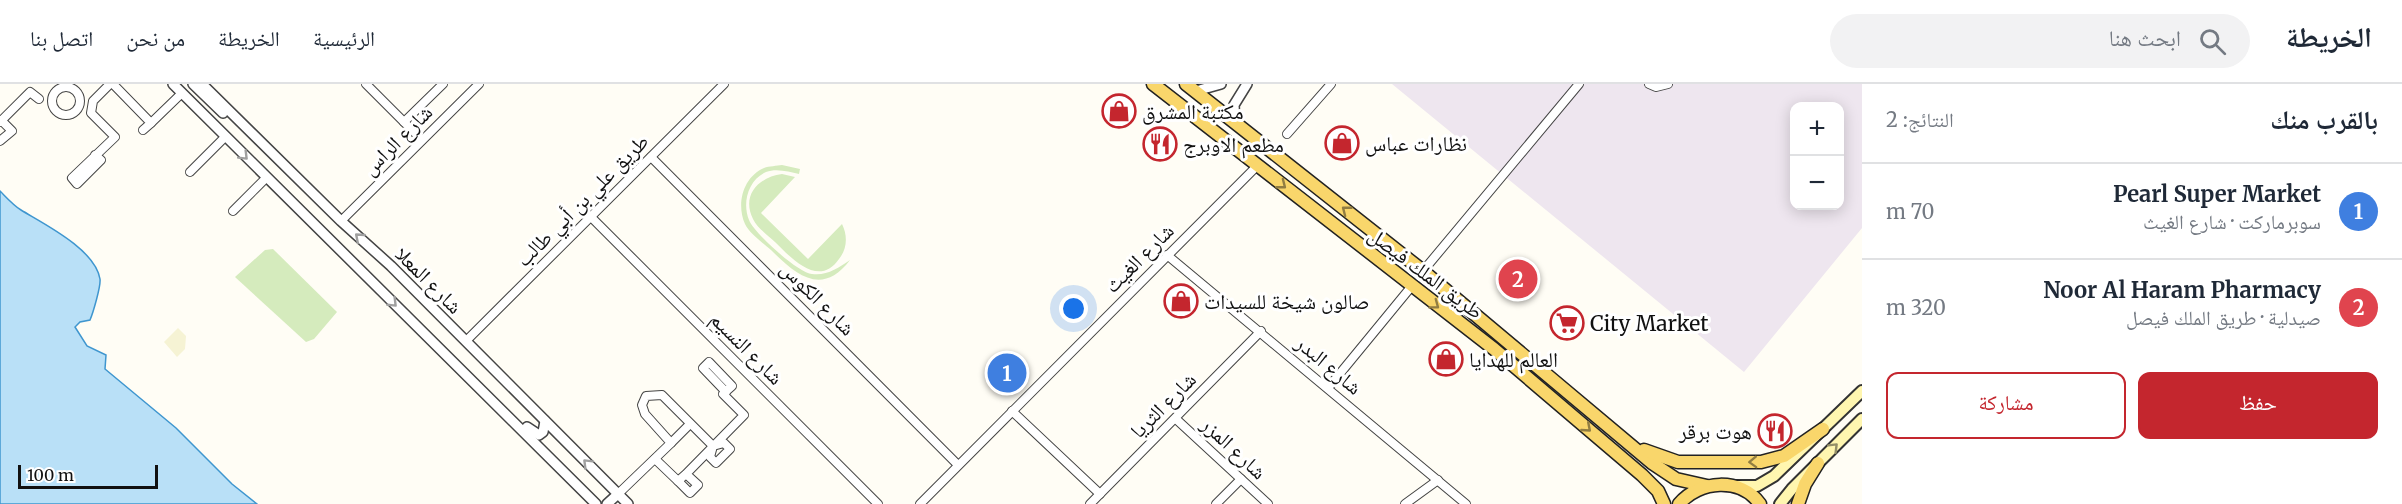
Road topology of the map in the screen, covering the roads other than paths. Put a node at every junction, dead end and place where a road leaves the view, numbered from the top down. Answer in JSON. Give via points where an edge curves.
{"nodes":[{"id":1,"x":64,"y":84,"type":"edge"},
{"id":2,"x":112,"y":84,"type":"edge"},
{"id":3,"x":173,"y":84,"type":"edge"},
{"id":4,"x":193,"y":84,"type":"edge"},
{"id":5,"x":202,"y":84,"type":"edge"},
{"id":6,"x":366,"y":84,"type":"edge"},
{"id":7,"x":443,"y":84,"type":"edge"},
{"id":8,"x":479,"y":84,"type":"edge"},
{"id":9,"x":724,"y":84,"type":"edge"},
{"id":10,"x":1153,"y":84,"type":"edge"},
{"id":11,"x":1221,"y":84,"type":"edge"},
{"id":12,"x":1247,"y":84,"type":"edge"},
{"id":13,"x":1331,"y":84,"type":"edge"},
{"id":14,"x":1579,"y":84,"type":"edge"},
{"id":15,"x":1649,"y":84,"type":"edge"},
{"id":16,"x":1668,"y":84,"type":"edge"},
{"id":17,"x":56,"y":88,"type":"edge"},
{"id":18,"x":1191,"y":88,"type":"edge"},
{"id":19,"x":73,"y":89,"type":"junction"},
{"id":20,"x":182,"y":93,"type":"junction"},
{"id":21,"x":79,"y":96,"type":"junction"},
{"id":22,"x":39,"y":99,"type":"junction"},
{"id":23,"x":93,"y":101,"type":"junction"},
{"id":24,"x":85,"y":105,"type":"junction"},
{"id":25,"x":52,"y":107,"type":"junction"},
{"id":26,"x":76,"y":111,"type":"junction"},
{"id":27,"x":91,"y":113,"type":"junction"},
{"id":28,"x":1,"y":121,"type":"edge"},
{"id":29,"x":404,"y":122,"type":"junction"},
{"id":30,"x":1235,"y":122,"type":"junction"},
{"id":31,"x":151,"y":123,"type":"junction"},
{"id":32,"x":143,"y":130,"type":"dead end"},
{"id":33,"x":1287,"y":134,"type":"dead end"},
{"id":34,"x":225,"y":137,"type":"junction"},
{"id":35,"x":423,"y":140,"type":"junction"},
{"id":36,"x":0,"y":141,"type":"edge"},
{"id":37,"x":95,"y":155,"type":"dead end"},
{"id":38,"x":651,"y":157,"type":"junction"},
{"id":39,"x":285,"y":166,"type":"junction"},
{"id":40,"x":1257,"y":166,"type":"junction"},
{"id":41,"x":190,"y":172,"type":"dead end"},
{"id":42,"x":266,"y":178,"type":"junction"},
{"id":43,"x":233,"y":211,"type":"dead end"},
{"id":44,"x":591,"y":217,"type":"junction"},
{"id":45,"x":341,"y":221,"type":"junction"},
{"id":46,"x":1167,"y":255,"type":"junction"},
{"id":47,"x":1423,"y":271,"type":"junction"},
{"id":48,"x":1411,"y":287,"type":"junction"},
{"id":49,"x":1261,"y":331,"type":"junction"},
{"id":50,"x":466,"y":341,"type":"junction"},
{"id":51,"x":449,"y":358,"type":"junction"},
{"id":52,"x":1328,"y":388,"type":"junction"},
{"id":53,"x":1862,"y":391,"type":"edge"},
{"id":54,"x":726,"y":392,"type":"dead end"},
{"id":55,"x":1012,"y":411,"type":"junction"},
{"id":56,"x":1176,"y":419,"type":"junction"},
{"id":57,"x":1862,"y":419,"type":"edge"},
{"id":58,"x":545,"y":421,"type":"junction"},
{"id":59,"x":690,"y":424,"type":"junction"},
{"id":60,"x":1823,"y":429,"type":"junction"},
{"id":61,"x":671,"y":443,"type":"junction"},
{"id":62,"x":1631,"y":444,"type":"junction"},
{"id":63,"x":713,"y":446,"type":"junction"},
{"id":64,"x":655,"y":459,"type":"junction"},
{"id":65,"x":1818,"y":463,"type":"junction"},
{"id":66,"x":958,"y":465,"type":"junction"},
{"id":67,"x":686,"y":474,"type":"junction"},
{"id":68,"x":1241,"y":479,"type":"junction"},
{"id":69,"x":1438,"y":480,"type":"junction"},
{"id":70,"x":678,"y":481,"type":"junction"},
{"id":71,"x":1728,"y":485,"type":"junction"},
{"id":72,"x":1707,"y":486,"type":"junction"},
{"id":73,"x":618,"y":494,"type":"junction"},
{"id":74,"x":1100,"y":494,"type":"junction"},
{"id":75,"x":596,"y":504,"type":"edge"},
{"id":76,"x":608,"y":504,"type":"edge"},
{"id":77,"x":628,"y":504,"type":"edge"},
{"id":78,"x":878,"y":504,"type":"edge"},
{"id":79,"x":920,"y":504,"type":"edge"},
{"id":80,"x":1090,"y":504,"type":"edge"},
{"id":81,"x":1216,"y":504,"type":"edge"},
{"id":82,"x":1268,"y":504,"type":"edge"},
{"id":83,"x":1405,"y":504,"type":"edge"},
{"id":84,"x":1466,"y":504,"type":"edge"},
{"id":85,"x":1664,"y":504,"type":"edge"},
{"id":86,"x":1678,"y":504,"type":"edge"},
{"id":87,"x":1760,"y":504,"type":"edge"},
{"id":88,"x":1780,"y":504,"type":"edge"},
{"id":89,"x":1798,"y":504,"type":"edge"}],
"edges":[{"from":1,"to":19,"type":"street"},
{"from":2,"to":23,"type":"street"},
{"from":2,"to":31,"type":"street"},
{"from":3,"to":20,"type":"street","name":"شارع المعلا"},
{"from":4,"to":39,"type":"street","via":[[275,164]]},
{"from":5,"to":39,"type":"street","name":"شارع المعلا"},
{"from":6,"to":29,"type":"street"},
{"from":7,"to":29,"type":"street"},
{"from":8,"to":35,"type":"street","name":"شارع الراس"},
{"from":9,"to":38,"type":"street","name":"طريق علي بن أبي طالب"},
{"from":10,"to":40,"type":"main road","name":"طريق الملك فيصل"},
{"from":11,"to":18,"type":"street"},
{"from":12,"to":30,"type":"street","via":[[1234,105]]},
{"from":13,"to":33,"type":"street"},
{"from":14,"to":47,"type":"street"},
{"from":15,"to":16,"type":"street"},
{"from":17,"to":19,"type":"street"},
{"from":17,"to":22,"type":"street"},
{"from":17,"to":25,"type":"street"},
{"from":18,"to":30,"type":"main road","name":"طريق الملك فيصل"},
{"from":19,"to":21,"type":"street"},
{"from":20,"to":31,"type":"street"},
{"from":20,"to":34,"type":"street","name":"شارع المعلا"},
{"from":21,"to":23,"type":"street"},
{"from":21,"to":24,"type":"street"},
{"from":21,"to":26,"type":"street"},
{"from":22,"to":25,"type":"street"},
{"from":22,"to":28,"type":"street","via":[[30,92]]},
{"from":23,"to":24,"type":"street"},
{"from":23,"to":27,"type":"street"},
{"from":24,"to":26,"type":"street"},
{"from":24,"to":27,"type":"street"},
{"from":25,"to":26,"type":"street","via":[[62,115]]},
{"from":26,"to":27,"type":"street"},
{"from":27,"to":37,"type":"street","via":[[115,137]]},
{"from":28,"to":36,"type":"street","via":[[12,131]]},
{"from":29,"to":35,"type":"street"},
{"from":47,"to":30,"type":"main road","name":"طريق الملك فيصل","one_way":true},
{"from":31,"to":32,"type":"street"},
{"from":34,"to":41,"type":"street"},
{"from":34,"to":42,"type":"street","name":"شارع المعلا","one_way":true},
{"from":35,"to":45,"type":"street","name":"شارع الراس"},
{"from":38,"to":44,"type":"street","name":"طريق علي بن أبي طالب"},
{"from":38,"to":66,"type":"street","name":"شارع الكوس"},
{"from":39,"to":45,"type":"street","name":"شارع المعلا"},
{"from":40,"to":46,"type":"street","name":"شارع الغيث"},
{"from":40,"to":48,"type":"main road","name":"طريق الملك فيصل","one_way":true},
{"from":42,"to":43,"type":"street"},
{"from":42,"to":51,"type":"street","name":"شارع المعلا","one_way":true},
{"from":44,"to":50,"type":"street","name":"طريق علي بن أبي طالب"},
{"from":44,"to":78,"type":"street","name":"شارع النسيم"},
{"from":50,"to":45,"type":"street","name":"شارع المعلا","one_way":true},
{"from":46,"to":49,"type":"street","name":"شارع البدر"},
{"from":46,"to":55,"type":"street","name":"شارع الغيث"},
{"from":47,"to":62,"type":"main road","name":"طريق الملك فيصل"},
{"from":48,"to":52,"type":"street"},
{"from":48,"to":85,"type":"main road","name":"طريق الملك فيصل","one_way":true,"via":[[1494,349],[1577,420],[1650,483]]},
{"from":49,"to":52,"type":"street","name":"شارع البدر"},
{"from":49,"to":56,"type":"street","name":"شارع الثريا"},
{"from":50,"to":58,"type":"street","name":"شارع المعلا"},
{"from":51,"to":58,"type":"street","via":[[466,366],[532,432],[543,432]]},
{"from":51,"to":75,"type":"street","name":"شارع المعلا"},
{"from":52,"to":69,"type":"street","name":"شارع البدر"},
{"from":53,"to":60,"type":"main road"},
{"from":54,"to":63,"type":"street","via":[[723,394],[744,415]]},
{"from":55,"to":66,"type":"street","name":"شارع الغيث"},
{"from":55,"to":74,"type":"street"},
{"from":56,"to":68,"type":"street","name":"شارع المزر"},
{"from":56,"to":74,"type":"street","name":"شارع الثريا"},
{"from":65,"to":57,"type":"main road","one_way":true},
{"from":73,"to":58,"type":"street","name":"شارع المعلا","one_way":true},
{"from":59,"to":61,"type":"street"},
{"from":59,"to":61,"type":"street","via":[[662,394],[646,396],[642,405],[645,414]]},
{"from":59,"to":63,"type":"street"},
{"from":60,"to":62,"type":"main road","one_way":true,"via":[[1784,456],[1761,462],[1678,462]]},
{"from":60,"to":71,"type":"main road","via":[[1774,477],[1757,486]]},
{"from":61,"to":64,"type":"street"},
{"from":62,"to":72,"type":"main road","name":"طريق الملك فيصل","via":[[1676,479]]},
{"from":63,"to":67,"type":"street"},
{"from":64,"to":70,"type":"street"},
{"from":64,"to":73,"type":"street"},
{"from":65,"to":88,"type":"main road"},
{"from":65,"to":89,"type":"main road","via":[[1804,484]]},
{"from":66,"to":79,"type":"street","name":"شارع الغيث"},
{"from":67,"to":70,"type":"street"},
{"from":67,"to":70,"type":"street","via":[[698,485],[690,493]]},
{"from":68,"to":81,"type":"street"},
{"from":68,"to":82,"type":"street","name":"شارع المزر"},
{"from":69,"to":83,"type":"street"},
{"from":69,"to":84,"type":"street","name":"شارع البدر"},
{"from":71,"to":72,"type":"main road"},
{"from":71,"to":87,"type":"main road","via":[[1744,490]]},
{"from":72,"to":86,"type":"main road"},
{"from":73,"to":76,"type":"street"},
{"from":73,"to":77,"type":"street","name":"شارع المعلا"},
{"from":74,"to":80,"type":"street","name":"شارع الثريا"}]}
